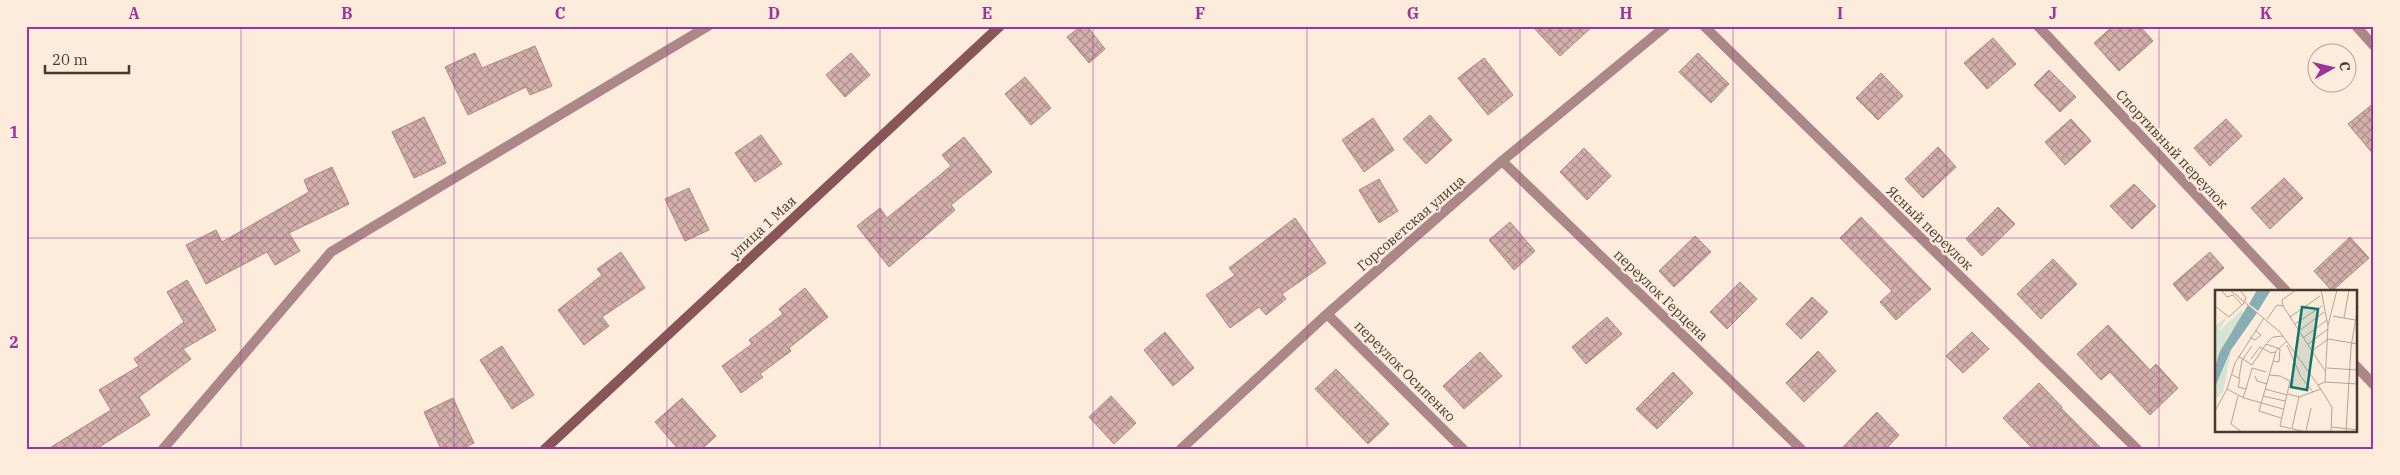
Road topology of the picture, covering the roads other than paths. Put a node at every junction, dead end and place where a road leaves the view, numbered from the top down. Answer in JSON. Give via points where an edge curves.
{"nodes":[{"id":1,"x":708,"y":26,"type":"edge"},
{"id":2,"x":1000,"y":26,"type":"edge"},
{"id":3,"x":1666,"y":26,"type":"edge"},
{"id":4,"x":1704,"y":26,"type":"edge"},
{"id":5,"x":2038,"y":26,"type":"edge"},
{"id":6,"x":2356,"y":26,"type":"edge"},
{"id":7,"x":2374,"y":46,"type":"edge"},
{"id":8,"x":1502,"y":161,"type":"junction"},
{"id":9,"x":2285,"y":290,"type":"edge"},
{"id":10,"x":1327,"y":314,"type":"junction"},
{"id":11,"x":2358,"y":368,"type":"edge"},
{"id":12,"x":2374,"y":385,"type":"edge"},
{"id":13,"x":163,"y":449,"type":"edge"},
{"id":14,"x":545,"y":449,"type":"edge"},
{"id":15,"x":1181,"y":449,"type":"edge"},
{"id":16,"x":1464,"y":449,"type":"edge"},
{"id":17,"x":1801,"y":449,"type":"edge"},
{"id":18,"x":2137,"y":449,"type":"edge"}],
"edges":[{"from":1,"to":13,"type":"street","via":[[332,252]]},
{"from":2,"to":14,"type":"main road","name":"улица 1 Мая"},
{"from":3,"to":8,"type":"street","name":"Горсоветская улица"},
{"from":4,"to":18,"type":"street","name":"Ясный переулок"},
{"from":5,"to":9,"type":"street","name":"Спортивный переулок"},
{"from":6,"to":7,"type":"street"},
{"from":8,"to":10,"type":"street","name":"Горсоветская улица"},
{"from":8,"to":17,"type":"street","name":"переулок Герцена"},
{"from":10,"to":15,"type":"street","name":"Горсоветская улица"},
{"from":10,"to":16,"type":"street","name":"переулок Осипенко"},
{"from":11,"to":12,"type":"street"}]}
